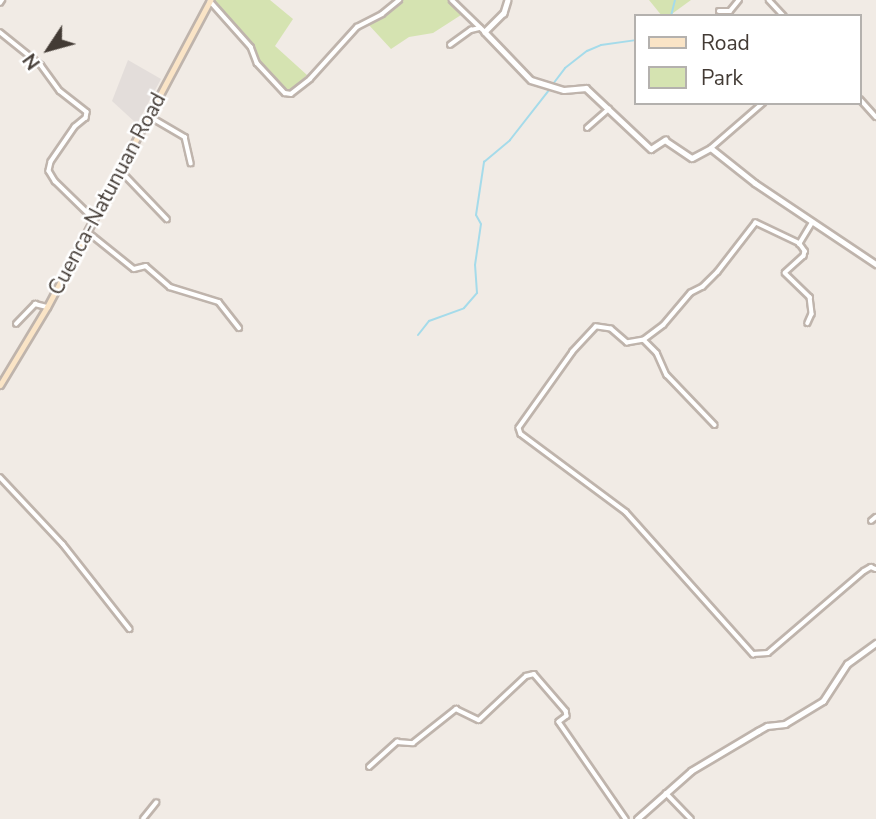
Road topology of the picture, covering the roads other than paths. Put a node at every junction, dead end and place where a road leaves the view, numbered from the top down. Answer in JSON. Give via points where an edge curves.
{"nodes":[{"id":1,"x":210,"y":0,"type":"edge"},
{"id":2,"x":399,"y":0,"type":"edge"},
{"id":3,"x":452,"y":0,"type":"edge"},
{"id":4,"x":508,"y":0,"type":"edge"},
{"id":5,"x":739,"y":0,"type":"edge"},
{"id":6,"x":769,"y":0,"type":"edge"},
{"id":7,"x":719,"y":11,"type":"dead end"},
{"id":8,"x":782,"y":14,"type":"edge"},
{"id":9,"x":480,"y":28,"type":"junction"},
{"id":10,"x":0,"y":32,"type":"edge"},
{"id":11,"x":485,"y":32,"type":"junction"},
{"id":12,"x":450,"y":46,"type":"dead end"},
{"id":13,"x":862,"y":101,"type":"edge"},
{"id":14,"x":761,"y":105,"type":"edge"},
{"id":15,"x":610,"y":109,"type":"junction"},
{"id":16,"x":149,"y":116,"type":"junction"},
{"id":17,"x":876,"y":117,"type":"edge"},
{"id":18,"x":587,"y":128,"type":"dead end"},
{"id":19,"x":711,"y":148,"type":"junction"},
{"id":20,"x":191,"y":163,"type":"dead end"},
{"id":21,"x":119,"y":169,"type":"junction"},
{"id":22,"x":93,"y":218,"type":"junction"},
{"id":23,"x":167,"y":219,"type":"dead end"},
{"id":24,"x":813,"y":222,"type":"junction"},
{"id":25,"x":86,"y":231,"type":"junction"},
{"id":26,"x":800,"y":244,"type":"junction"},
{"id":27,"x":876,"y":264,"type":"edge"},
{"id":28,"x":47,"y":307,"type":"junction"},
{"id":29,"x":808,"y":323,"type":"dead end"},
{"id":30,"x":16,"y":324,"type":"dead end"},
{"id":31,"x":239,"y":328,"type":"dead end"},
{"id":32,"x":644,"y":340,"type":"junction"},
{"id":33,"x":0,"y":385,"type":"edge"},
{"id":34,"x":715,"y":425,"type":"dead end"},
{"id":35,"x":0,"y":477,"type":"edge"},
{"id":36,"x":876,"y":517,"type":"edge"},
{"id":37,"x":871,"y":522,"type":"dead end"},
{"id":38,"x":876,"y":569,"type":"edge"},
{"id":39,"x":130,"y":629,"type":"dead end"},
{"id":40,"x":876,"y":643,"type":"edge"},
{"id":41,"x":369,"y":767,"type":"dead end"},
{"id":42,"x":665,"y":792,"type":"junction"},
{"id":43,"x":156,"y":803,"type":"dead end"},
{"id":44,"x":143,"y":819,"type":"edge"},
{"id":45,"x":626,"y":819,"type":"edge"},
{"id":46,"x":637,"y":819,"type":"edge"},
{"id":47,"x":691,"y":819,"type":"edge"}],
"edges":[{"from":1,"to":2,"type":"street","via":[[251,47],[257,63],[285,93],[292,94],[357,27]]},
{"from":1,"to":16,"type":"main road","name":"Cuenca-Natunuan Road"},
{"from":3,"to":9,"type":"street"},
{"from":4,"to":11,"type":"street","via":[[505,13]]},
{"from":5,"to":7,"type":"street","via":[[730,11]]},
{"from":6,"to":8,"type":"street"},
{"from":9,"to":11,"type":"street"},
{"from":9,"to":12,"type":"street"},
{"from":10,"to":22,"type":"street","via":[[87,112],[49,171]]},
{"from":11,"to":15,"type":"street","via":[[531,80],[564,90],[586,88]]},
{"from":13,"to":17,"type":"street"},
{"from":14,"to":19,"type":"street"},
{"from":15,"to":18,"type":"street"},
{"from":15,"to":19,"type":"street","via":[[651,149],[666,140],[693,158]]},
{"from":16,"to":20,"type":"street","via":[[185,137]]},
{"from":16,"to":21,"type":"main road","name":"Cuenca-Natunuan Road"},
{"from":19,"to":24,"type":"street"},
{"from":21,"to":22,"type":"main road","name":"Cuenca-Natunuan Road"},
{"from":21,"to":23,"type":"street"},
{"from":22,"to":25,"type":"main road","name":"Cuenca-Natunuan Road"},
{"from":24,"to":26,"type":"street"},
{"from":24,"to":27,"type":"street"},
{"from":25,"to":28,"type":"main road","name":"Cuenca-Natunuan Road"},
{"from":25,"to":31,"type":"street","via":[[134,269],[145,266],[170,287],[219,302]]},
{"from":26,"to":29,"type":"street","via":[[804,256],[785,273],[810,297]]},
{"from":26,"to":32,"type":"street","via":[[756,223],[718,272]]},
{"from":28,"to":30,"type":"street","via":[[35,304]]},
{"from":28,"to":33,"type":"main road","name":"Cuenca-Natunuan Road"},
{"from":32,"to":34,"type":"street","via":[[657,353],[667,375]]},
{"from":32,"to":38,"type":"street","via":[[627,343],[611,329],[596,327],[543,392],[519,428],[521,434],[626,513],[753,654],[776,648],[864,571]]},
{"from":35,"to":39,"type":"street","via":[[63,544]]},
{"from":36,"to":37,"type":"street"},
{"from":40,"to":42,"type":"street","via":[[847,664],[823,701],[786,724],[758,731]]},
{"from":41,"to":45,"type":"street","via":[[397,742],[413,743],[456,709],[479,720],[526,676],[534,674],[566,710],[567,716],[559,722]]},
{"from":42,"to":46,"type":"street"},
{"from":42,"to":47,"type":"street"},
{"from":43,"to":44,"type":"street"}]}
